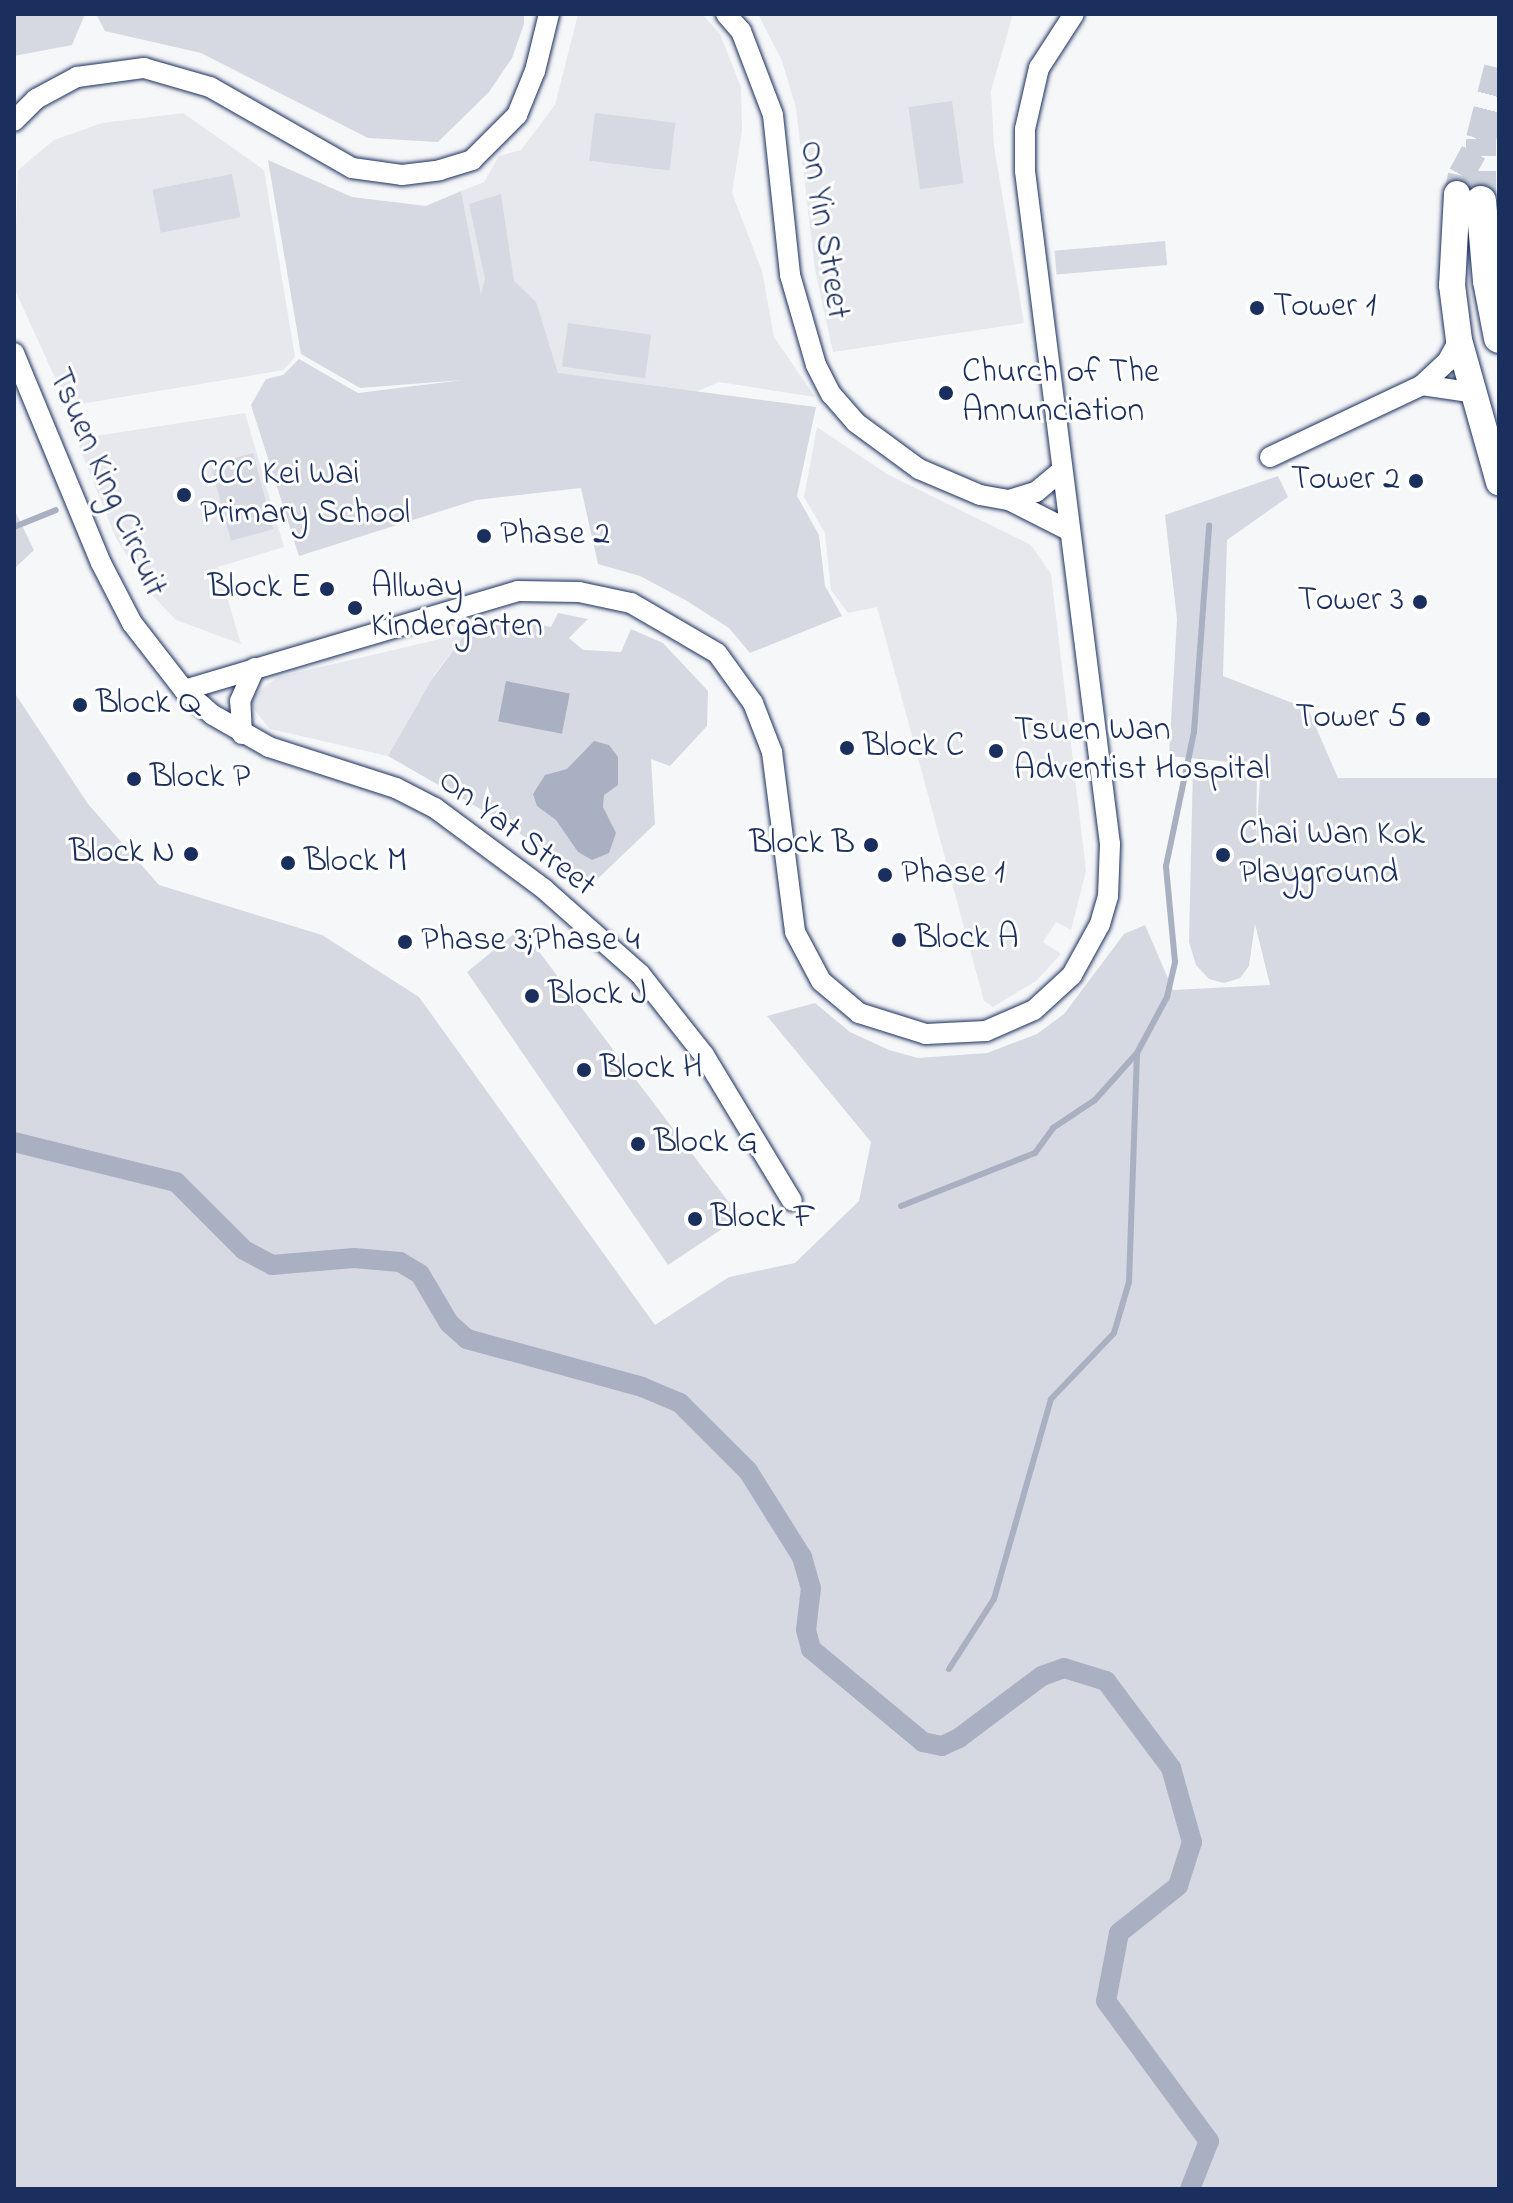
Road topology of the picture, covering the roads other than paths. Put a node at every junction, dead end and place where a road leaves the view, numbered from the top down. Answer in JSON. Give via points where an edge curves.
{"nodes":[{"id":1,"x":549,"y":14,"type":"edge"},
{"id":2,"x":726,"y":14,"type":"edge"},
{"id":3,"x":1074,"y":14,"type":"edge"},
{"id":4,"x":14,"y":121,"type":"edge"},
{"id":5,"x":1469,"y":198,"type":"joint"},
{"id":6,"x":1499,"y":338,"type":"edge"},
{"id":7,"x":1459,"y":340,"type":"junction"},
{"id":8,"x":14,"y":353,"type":"edge"},
{"id":9,"x":1422,"y":385,"type":"junction"},
{"id":10,"x":1469,"y":392,"type":"junction"},
{"id":11,"x":1270,"y":457,"type":"dead end"},
{"id":12,"x":1061,"y":471,"type":"junction"},
{"id":13,"x":1499,"y":482,"type":"edge"},
{"id":14,"x":1009,"y":500,"type":"junction"},
{"id":15,"x":1070,"y":531,"type":"junction"},
{"id":16,"x":255,"y":668,"type":"junction"},
{"id":17,"x":184,"y":690,"type":"junction"},
{"id":18,"x":242,"y":734,"type":"junction"},
{"id":19,"x":792,"y":1201,"type":"dead end"}],
"edges":[{"from":1,"to":4,"type":"street","via":[[517,115],[472,160],[440,170],[402,175],[352,168],[210,87],[144,68],[77,77],[36,99]]},
{"from":2,"to":14,"type":"street","name":"On Yin Street","via":[[741,31],[773,115],[790,275],[816,365],[831,394],[855,422],[919,469],[970,491]]},
{"from":3,"to":12,"type":"street","via":[[1039,68],[1025,148],[1029,229]]},
{"from":5,"to":6,"type":"highway"},
{"from":5,"to":7,"type":"main road","via":[[1452,285]]},
{"from":7,"to":9,"type":"street","via":[[1447,362]]},
{"from":7,"to":10,"type":"main road"},
{"from":8,"to":17,"type":"street","name":"Tsuen King Circuit","via":[[101,563],[132,623]]},
{"from":9,"to":10,"type":"street"},
{"from":9,"to":11,"type":"street"},
{"from":10,"to":13,"type":"main road"},
{"from":12,"to":14,"type":"street","via":[[1036,492]]},
{"from":12,"to":15,"type":"street"},
{"from":14,"to":15,"type":"street","name":"On Yin Street"},
{"from":15,"to":16,"type":"street","via":[[1107,787],[1108,896],[1072,975],[1034,1010],[986,1031],[926,1034],[879,1023],[821,981],[805,958],[792,918],[772,752],[761,718],[732,669],[677,626],[604,595],[518,591]]},
{"from":16,"to":17,"type":"street"},
{"from":16,"to":18,"type":"street","via":[[240,701]]},
{"from":17,"to":18,"type":"street","name":"On Yat Street"},
{"from":18,"to":19,"type":"street","name":"On Yat Street","via":[[396,788],[435,808],[544,889],[640,974],[704,1055]]}]}
